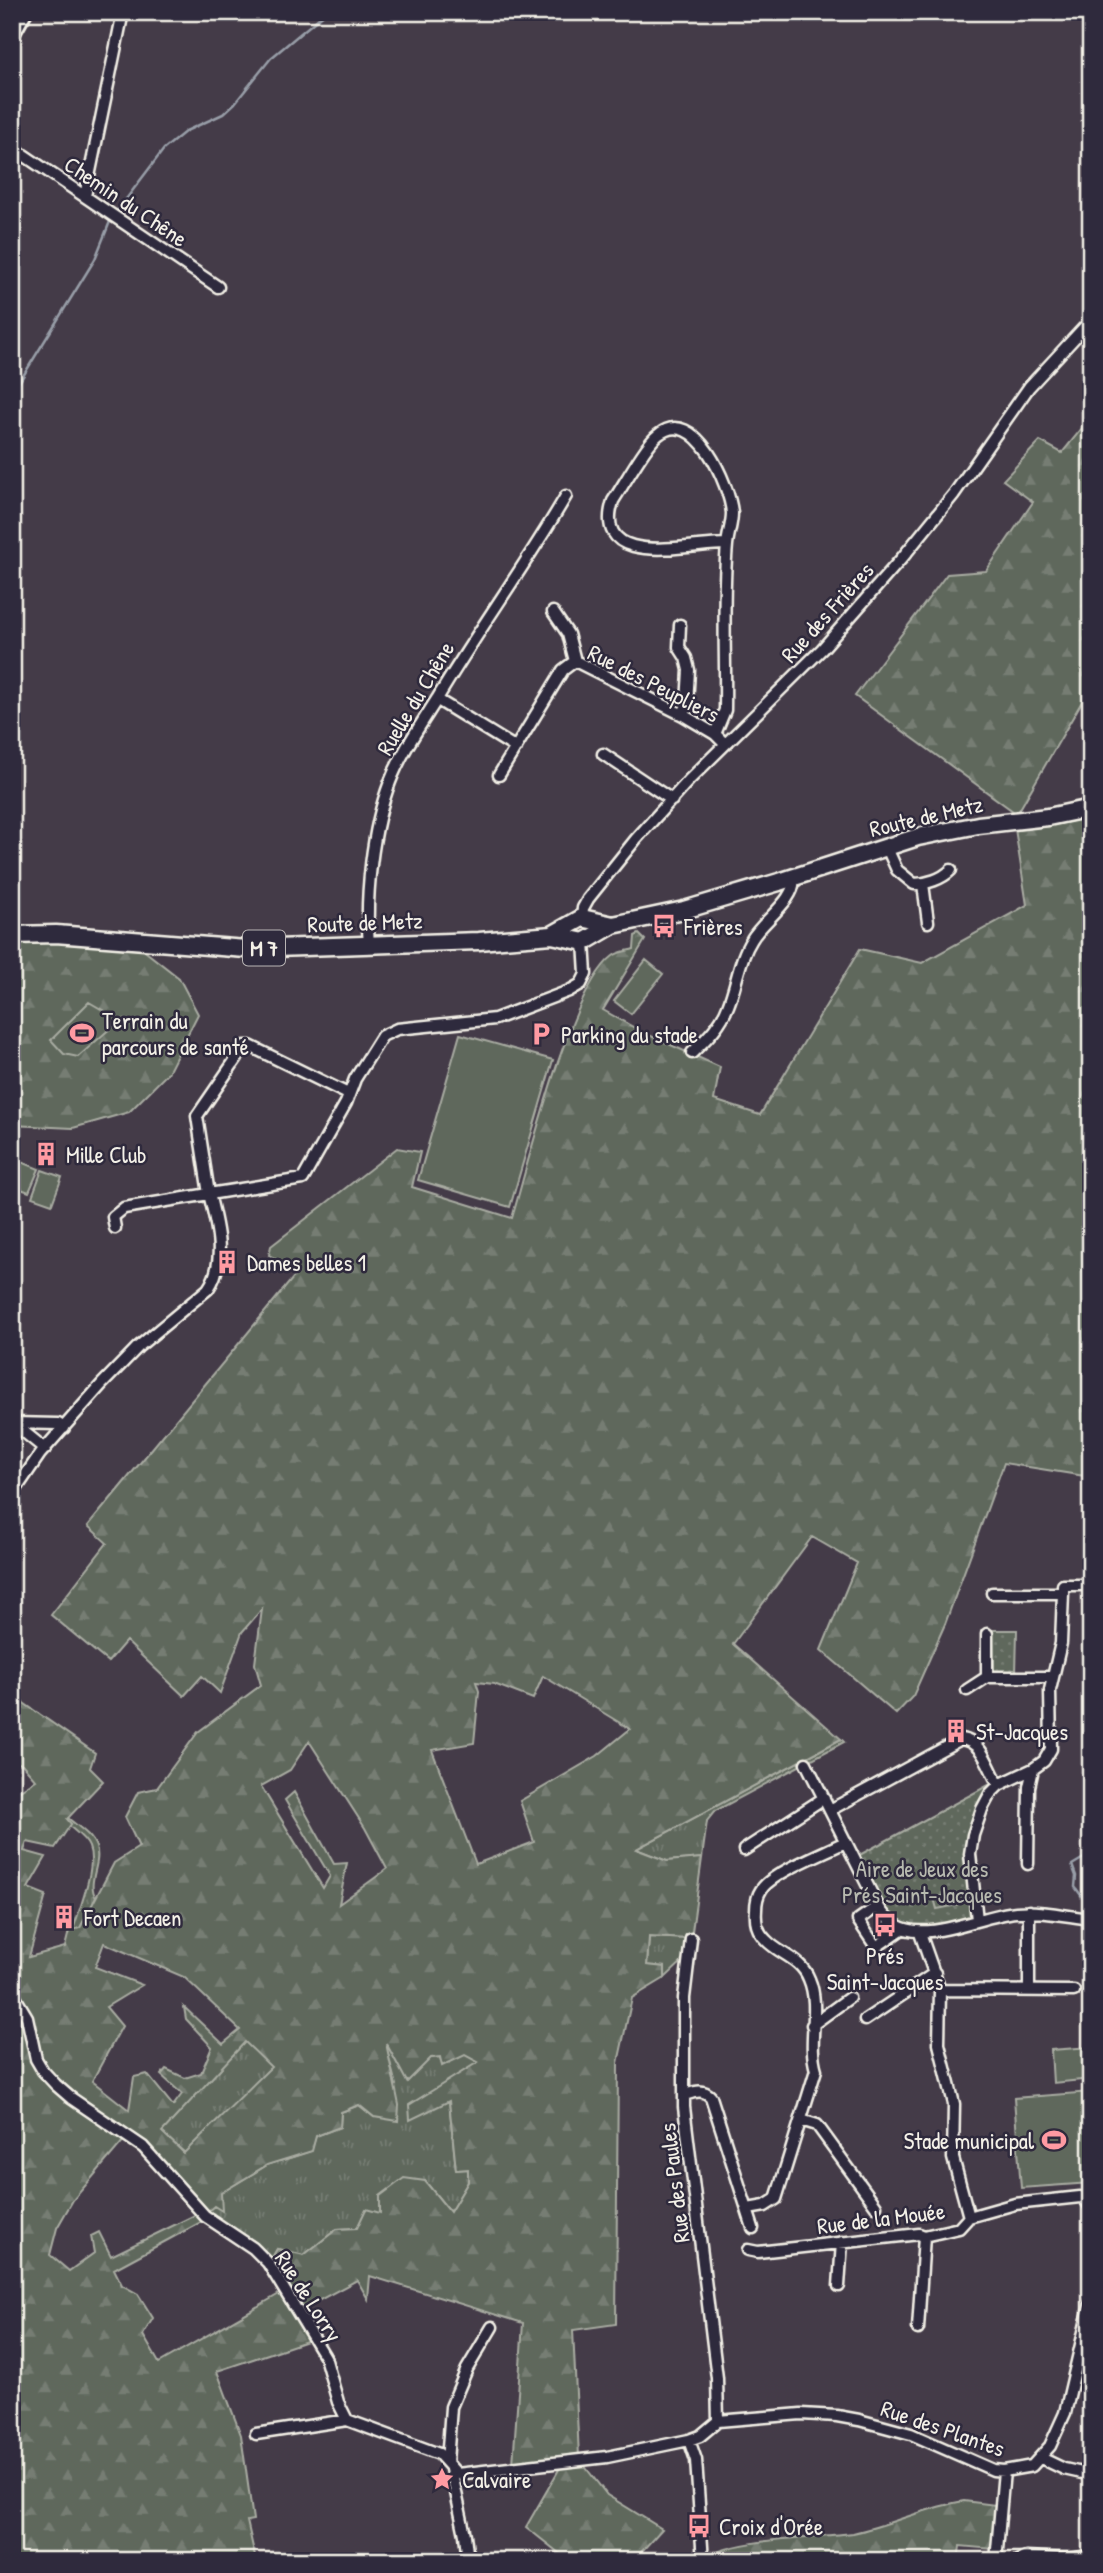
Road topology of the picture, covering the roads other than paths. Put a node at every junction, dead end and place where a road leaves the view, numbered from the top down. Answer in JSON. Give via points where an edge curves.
{"nodes":[{"id":1,"x":25,"y":12,"type":"edge"},
{"id":2,"x":123,"y":12,"type":"edge"},
{"id":3,"x":12,"y":35,"type":"edge"},
{"id":4,"x":12,"y":147,"type":"edge"},
{"id":5,"x":85,"y":196,"type":"junction"},
{"id":6,"x":218,"y":287,"type":"dead end"},
{"id":7,"x":1091,"y":320,"type":"edge"},
{"id":8,"x":566,"y":496,"type":"dead end"},
{"id":9,"x":727,"y":544,"type":"junction"},
{"id":10,"x":552,"y":612,"type":"dead end"},
{"id":11,"x":680,"y":625,"type":"dead end"},
{"id":12,"x":575,"y":662,"type":"junction"},
{"id":13,"x":441,"y":702,"type":"dead end"},
{"id":14,"x":682,"y":716,"type":"junction"},
{"id":15,"x":715,"y":734,"type":"junction"},
{"id":16,"x":725,"y":744,"type":"junction"},
{"id":17,"x":516,"y":748,"type":"junction"},
{"id":18,"x":603,"y":754,"type":"dead end"},
{"id":19,"x":499,"y":775,"type":"dead end"},
{"id":20,"x":672,"y":800,"type":"junction"},
{"id":21,"x":1091,"y":808,"type":"edge"},
{"id":22,"x":886,"y":846,"type":"junction"},
{"id":23,"x":951,"y":870,"type":"dead end"},
{"id":24,"x":793,"y":878,"type":"junction"},
{"id":25,"x":923,"y":884,"type":"junction"},
{"id":26,"x":928,"y":922,"type":"dead end"},
{"id":27,"x":583,"y":930,"type":"junction"},
{"id":28,"x":12,"y":935,"type":"edge"},
{"id":29,"x":369,"y":946,"type":"junction"},
{"id":30,"x":692,"y":1053,"type":"dead end"},
{"id":31,"x":348,"y":1094,"type":"junction"},
{"id":32,"x":209,"y":1195,"type":"junction"},
{"id":33,"x":114,"y":1228,"type":"dead end"},
{"id":34,"x":12,"y":1423,"type":"edge"},
{"id":35,"x":64,"y":1428,"type":"junction"},
{"id":36,"x":45,"y":1449,"type":"junction"},
{"id":37,"x":12,"y":1495,"type":"edge"},
{"id":38,"x":1091,"y":1585,"type":"edge"},
{"id":39,"x":992,"y":1593,"type":"dead end"},
{"id":40,"x":1063,"y":1593,"type":"junction"},
{"id":41,"x":987,"y":1634,"type":"dead end"},
{"id":42,"x":986,"y":1676,"type":"junction"},
{"id":43,"x":1052,"y":1677,"type":"junction"},
{"id":44,"x":967,"y":1690,"type":"dead end"},
{"id":45,"x":806,"y":1763,"type":"dead end"},
{"id":46,"x":1033,"y":1769,"type":"junction"},
{"id":47,"x":999,"y":1786,"type":"junction"},
{"id":48,"x":824,"y":1798,"type":"junction"},
{"id":49,"x":830,"y":1810,"type":"junction"},
{"id":50,"x":845,"y":1842,"type":"junction"},
{"id":51,"x":744,"y":1850,"type":"dead end"},
{"id":52,"x":1028,"y":1864,"type":"dead end"},
{"id":53,"x":878,"y":1906,"type":"junction"},
{"id":54,"x":1029,"y":1911,"type":"junction"},
{"id":55,"x":1091,"y":1919,"type":"edge"},
{"id":56,"x":977,"y":1920,"type":"junction"},
{"id":57,"x":902,"y":1929,"type":"junction"},
{"id":58,"x":920,"y":1933,"type":"junction"},
{"id":59,"x":691,"y":1939,"type":"dead end"},
{"id":60,"x":935,"y":1973,"type":"junction"},
{"id":61,"x":940,"y":1990,"type":"junction"},
{"id":62,"x":1029,"y":1990,"type":"junction"},
{"id":63,"x":12,"y":1992,"type":"edge"},
{"id":64,"x":1074,"y":1992,"type":"dead end"},
{"id":65,"x":849,"y":1998,"type":"dead end"},
{"id":66,"x":866,"y":2021,"type":"dead end"},
{"id":67,"x":812,"y":2025,"type":"junction"},
{"id":68,"x":684,"y":2095,"type":"junction"},
{"id":69,"x":801,"y":2120,"type":"junction"},
{"id":70,"x":876,"y":2206,"type":"dead end"},
{"id":71,"x":748,"y":2208,"type":"junction"},
{"id":72,"x":1091,"y":2208,"type":"edge"},
{"id":73,"x":969,"y":2217,"type":"junction"},
{"id":74,"x":753,"y":2228,"type":"dead end"},
{"id":75,"x":924,"y":2236,"type":"junction"},
{"id":76,"x":842,"y":2242,"type":"junction"},
{"id":77,"x":748,"y":2250,"type":"dead end"},
{"id":78,"x":839,"y":2286,"type":"dead end"},
{"id":79,"x":1091,"y":2302,"type":"edge"},
{"id":80,"x":492,"y":2327,"type":"dead end"},
{"id":81,"x":918,"y":2329,"type":"dead end"},
{"id":82,"x":347,"y":2420,"type":"junction"},
{"id":83,"x":718,"y":2421,"type":"junction"},
{"id":84,"x":256,"y":2434,"type":"dead end"},
{"id":85,"x":689,"y":2440,"type":"junction"},
{"id":86,"x":1041,"y":2458,"type":"junction"},
{"id":87,"x":449,"y":2465,"type":"junction"},
{"id":88,"x":1004,"y":2471,"type":"junction"},
{"id":89,"x":1091,"y":2475,"type":"edge"},
{"id":90,"x":1091,"y":2556,"type":"edge"},
{"id":91,"x":468,"y":2561,"type":"edge"},
{"id":92,"x":703,"y":2561,"type":"edge"},
{"id":93,"x":996,"y":2561,"type":"edge"},
{"id":94,"x":1017,"y":2561,"type":"edge"}],
"edges":[{"from":1,"to":3,"type":"street"},
{"from":2,"to":5,"type":"street"},
{"from":4,"to":5,"type":"street","name":"Chemin du Chêne"},
{"from":5,"to":6,"type":"street","name":"Chemin du Chêne"},
{"from":7,"to":16,"type":"street","name":"Rue des Frières","via":[[1029,387],[954,495],[902,558],[822,649]]},
{"from":8,"to":29,"type":"street","name":"Ruelle du Chêne","via":[[394,773],[374,846]]},
{"from":9,"to":9,"type":"street","via":[[732,511],[702,441],[675,428],[656,435],[613,501],[612,532],[624,543],[645,550]]},
{"from":9,"to":15,"type":"street","via":[[725,710]]},
{"from":10,"to":12,"type":"street","via":[[568,634]]},
{"from":11,"to":14,"type":"street","via":[[680,647],[689,670]]},
{"from":12,"to":14,"type":"street","name":"Rue des Peupliers"},
{"from":12,"to":17,"type":"street","name":"Rue des Peupliers","via":[[563,670]]},
{"from":13,"to":17,"type":"street"},
{"from":14,"to":15,"type":"street","name":"Rue des Peupliers"},
{"from":15,"to":16,"type":"street","name":"Rue des Peupliers"},
{"from":16,"to":20,"type":"street","name":"Rue des Frières"},
{"from":17,"to":19,"type":"street","name":"Rue des Peupliers"},
{"from":18,"to":20,"type":"street"},
{"from":20,"to":27,"type":"street","name":"Rue des Frières","via":[[588,900],[583,908]]},
{"from":21,"to":22,"type":"main road","name":"Route de Metz","via":[[947,830]]},
{"from":22,"to":24,"type":"main road","name":"Route de Metz"},
{"from":22,"to":25,"type":"street","via":[[905,879]]},
{"from":23,"to":25,"type":"street"},
{"from":24,"to":27,"type":"main road","name":"Route de Metz","via":[[684,910]]},
{"from":24,"to":30,"type":"street","via":[[791,894],[750,941],[728,1008],[713,1033]]},
{"from":25,"to":26,"type":"street"},
{"from":27,"to":29,"type":"main road","name":"Route de Metz","number":"M 7"},
{"from":27,"to":31,"type":"street","via":[[586,974],[576,988],[495,1018],[389,1031],[376,1042]]},
{"from":28,"to":29,"type":"main road","name":"Route de Metz","number":"M 7","via":[[56,934],[246,949]]},
{"from":31,"to":32,"type":"street","via":[[303,1179]]},
{"from":31,"to":32,"type":"street","via":[[245,1046],[197,1116]]},
{"from":32,"to":33,"type":"street","via":[[124,1208],[113,1217]]},
{"from":32,"to":35,"type":"street","via":[[220,1259],[214,1280],[138,1347]]},
{"from":34,"to":35,"type":"street"},
{"from":34,"to":36,"type":"street"},
{"from":35,"to":36,"type":"street"},
{"from":36,"to":37,"type":"street"},
{"from":38,"to":40,"type":"street","via":[[1063,1585]]},
{"from":39,"to":40,"type":"street"},
{"from":40,"to":43,"type":"street","via":[[1062,1643]]},
{"from":41,"to":42,"type":"street"},
{"from":42,"to":43,"type":"street"},
{"from":42,"to":44,"type":"street"},
{"from":43,"to":46,"type":"street","via":[[1051,1749]]},
{"from":45,"to":48,"type":"street"},
{"from":46,"to":47,"type":"street"},
{"from":46,"to":52,"type":"street"},
{"from":47,"to":49,"type":"street","via":[[981,1750],[969,1740],[961,1740]]},
{"from":47,"to":56,"type":"street","via":[[982,1809],[973,1835],[970,1854]]},
{"from":48,"to":49,"type":"street"},
{"from":48,"to":51,"type":"street"},
{"from":49,"to":50,"type":"street"},
{"from":50,"to":53,"type":"street"},
{"from":50,"to":67,"type":"street","via":[[772,1878],[756,1902],[758,1929],[766,1941],[797,1961],[809,1978]]},
{"from":53,"to":57,"type":"street","via":[[887,1920]]},
{"from":53,"to":57,"type":"street","via":[[858,1920],[876,1947]]},
{"from":54,"to":55,"type":"street"},
{"from":54,"to":56,"type":"street"},
{"from":54,"to":62,"type":"street"},
{"from":56,"to":58,"type":"street"},
{"from":57,"to":58,"type":"street"},
{"from":58,"to":60,"type":"street"},
{"from":59,"to":68,"type":"street","name":"Rue des Paules","via":[[684,1998]]},
{"from":60,"to":61,"type":"street"},
{"from":60,"to":66,"type":"street"},
{"from":61,"to":62,"type":"street"},
{"from":61,"to":73,"type":"street","via":[[939,2045],[954,2104],[953,2158]]},
{"from":62,"to":64,"type":"street"},
{"from":63,"to":82,"type":"street","name":"Rue de Lorry","via":[[27,2017],[43,2071],[71,2098],[143,2147],[205,2216],[268,2263],[326,2357]]},
{"from":65,"to":67,"type":"street"},
{"from":67,"to":69,"type":"street","via":[[811,2055],[816,2070]]},
{"from":68,"to":71,"type":"street","via":[[700,2091],[711,2097]]},
{"from":68,"to":83,"type":"street","name":"Rue des Paules"},
{"from":69,"to":70,"type":"street","via":[[817,2125]]},
{"from":69,"to":71,"type":"street","via":[[776,2199]]},
{"from":71,"to":74,"type":"street"},
{"from":72,"to":73,"type":"street","name":"Rue de la Mouée","via":[[1080,2197],[1015,2204]]},
{"from":73,"to":75,"type":"street","name":"Rue de la Mouée","via":[[959,2228]]},
{"from":75,"to":76,"type":"street","name":"Rue de la Mouée"},
{"from":75,"to":81,"type":"street"},
{"from":76,"to":77,"type":"street","name":"Rue de la Mouée"},
{"from":76,"to":78,"type":"street"},
{"from":79,"to":86,"type":"street","via":[[1065,2413]]},
{"from":80,"to":87,"type":"street","via":[[451,2407]]},
{"from":82,"to":84,"type":"street"},
{"from":82,"to":87,"type":"street","via":[[427,2448]]},
{"from":83,"to":85,"type":"street"},
{"from":83,"to":88,"type":"street","name":"Rue des Plantes","via":[[802,2414],[859,2420],[911,2434]]},
{"from":85,"to":87,"type":"street","via":[[607,2457],[464,2475]]},
{"from":85,"to":92,"type":"street","via":[[696,2460]]},
{"from":86,"to":88,"type":"street","name":"Rue des Plantes","via":[[1032,2466]]},
{"from":86,"to":89,"type":"street"},
{"from":87,"to":91,"type":"street"},
{"from":88,"to":93,"type":"street"},
{"from":90,"to":94,"type":"street"}]}
